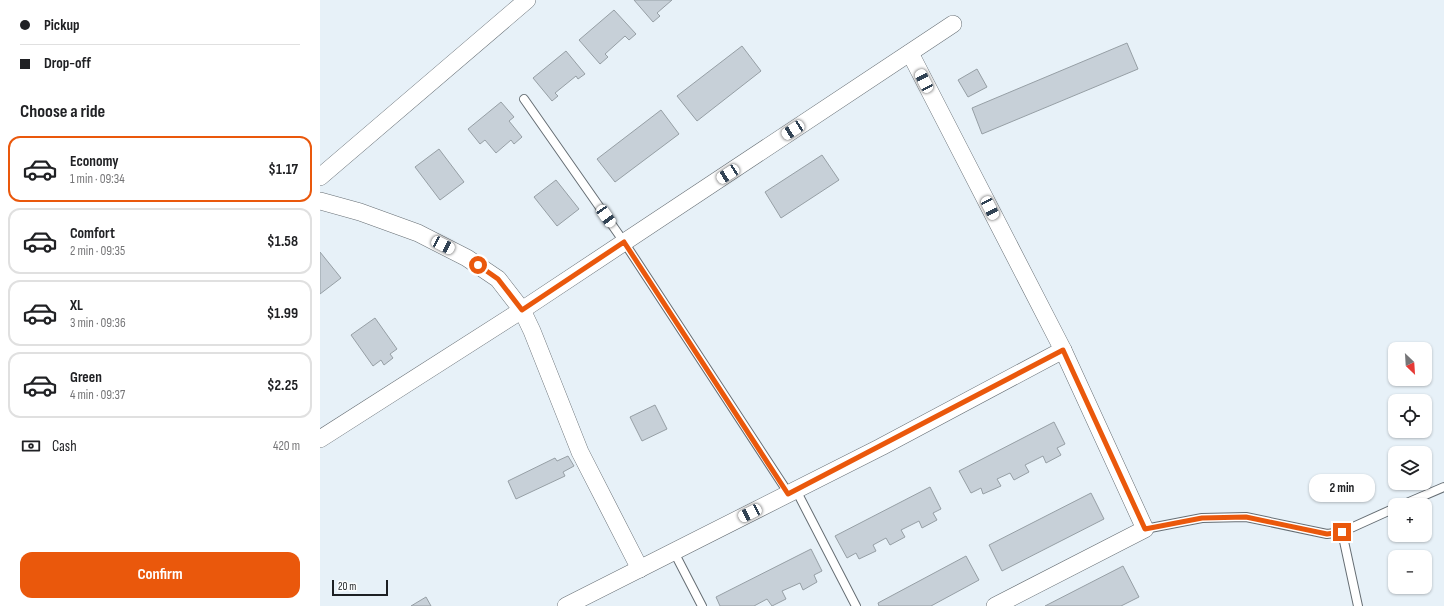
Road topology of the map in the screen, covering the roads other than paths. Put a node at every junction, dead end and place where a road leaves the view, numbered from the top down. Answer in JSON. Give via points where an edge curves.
{"nodes":[{"id":1,"x":527,"y":0,"type":"edge"},
{"id":2,"x":953,"y":24,"type":"dead end"},
{"id":3,"x":910,"y":53,"type":"junction"},
{"id":4,"x":524,"y":99,"type":"dead end"},
{"id":5,"x":320,"y":177,"type":"edge"},
{"id":6,"x":320,"y":201,"type":"edge"},
{"id":7,"x":624,"y":242,"type":"junction"},
{"id":8,"x":522,"y":310,"type":"junction"},
{"id":9,"x":1063,"y":350,"type":"junction"},
{"id":10,"x":320,"y":439,"type":"edge"},
{"id":11,"x":1444,"y":487,"type":"edge"},
{"id":12,"x":792,"y":492,"type":"junction"},
{"id":13,"x":1418,"y":498,"type":"edge"},
{"id":14,"x":1388,"y":511,"type":"edge"},
{"id":15,"x":1145,"y":529,"type":"junction"},
{"id":16,"x":1342,"y":532,"type":"junction"},
{"id":17,"x":674,"y":552,"type":"junction"},
{"id":18,"x":640,"y":569,"type":"junction"},
{"id":19,"x":566,"y":606,"type":"edge"},
{"id":20,"x":702,"y":606,"type":"edge"},
{"id":21,"x":856,"y":606,"type":"edge"},
{"id":22,"x":995,"y":606,"type":"edge"},
{"id":23,"x":1358,"y":606,"type":"edge"}],
"edges":[{"from":1,"to":5,"type":"street"},
{"from":2,"to":3,"type":"street"},
{"from":3,"to":7,"type":"street"},
{"from":3,"to":9,"type":"street"},
{"from":4,"to":7,"type":"lane"},
{"from":6,"to":8,"type":"street","via":[[418,233],[467,258],[498,279]]},
{"from":7,"to":8,"type":"street"},
{"from":7,"to":12,"type":"lane"},
{"from":8,"to":10,"type":"street"},
{"from":8,"to":18,"type":"street","via":[[580,452]]},
{"from":9,"to":12,"type":"street"},
{"from":9,"to":15,"type":"street"},
{"from":11,"to":13,"type":"lane"},
{"from":12,"to":17,"type":"street"},
{"from":12,"to":21,"type":"lane"},
{"from":14,"to":16,"type":"lane"},
{"from":15,"to":16,"type":"lane","via":[[1202,518],[1246,517],[1327,534]]},
{"from":15,"to":22,"type":"street"},
{"from":16,"to":23,"type":"lane"},
{"from":17,"to":18,"type":"street"},
{"from":17,"to":20,"type":"lane"},
{"from":18,"to":19,"type":"street"}]}
